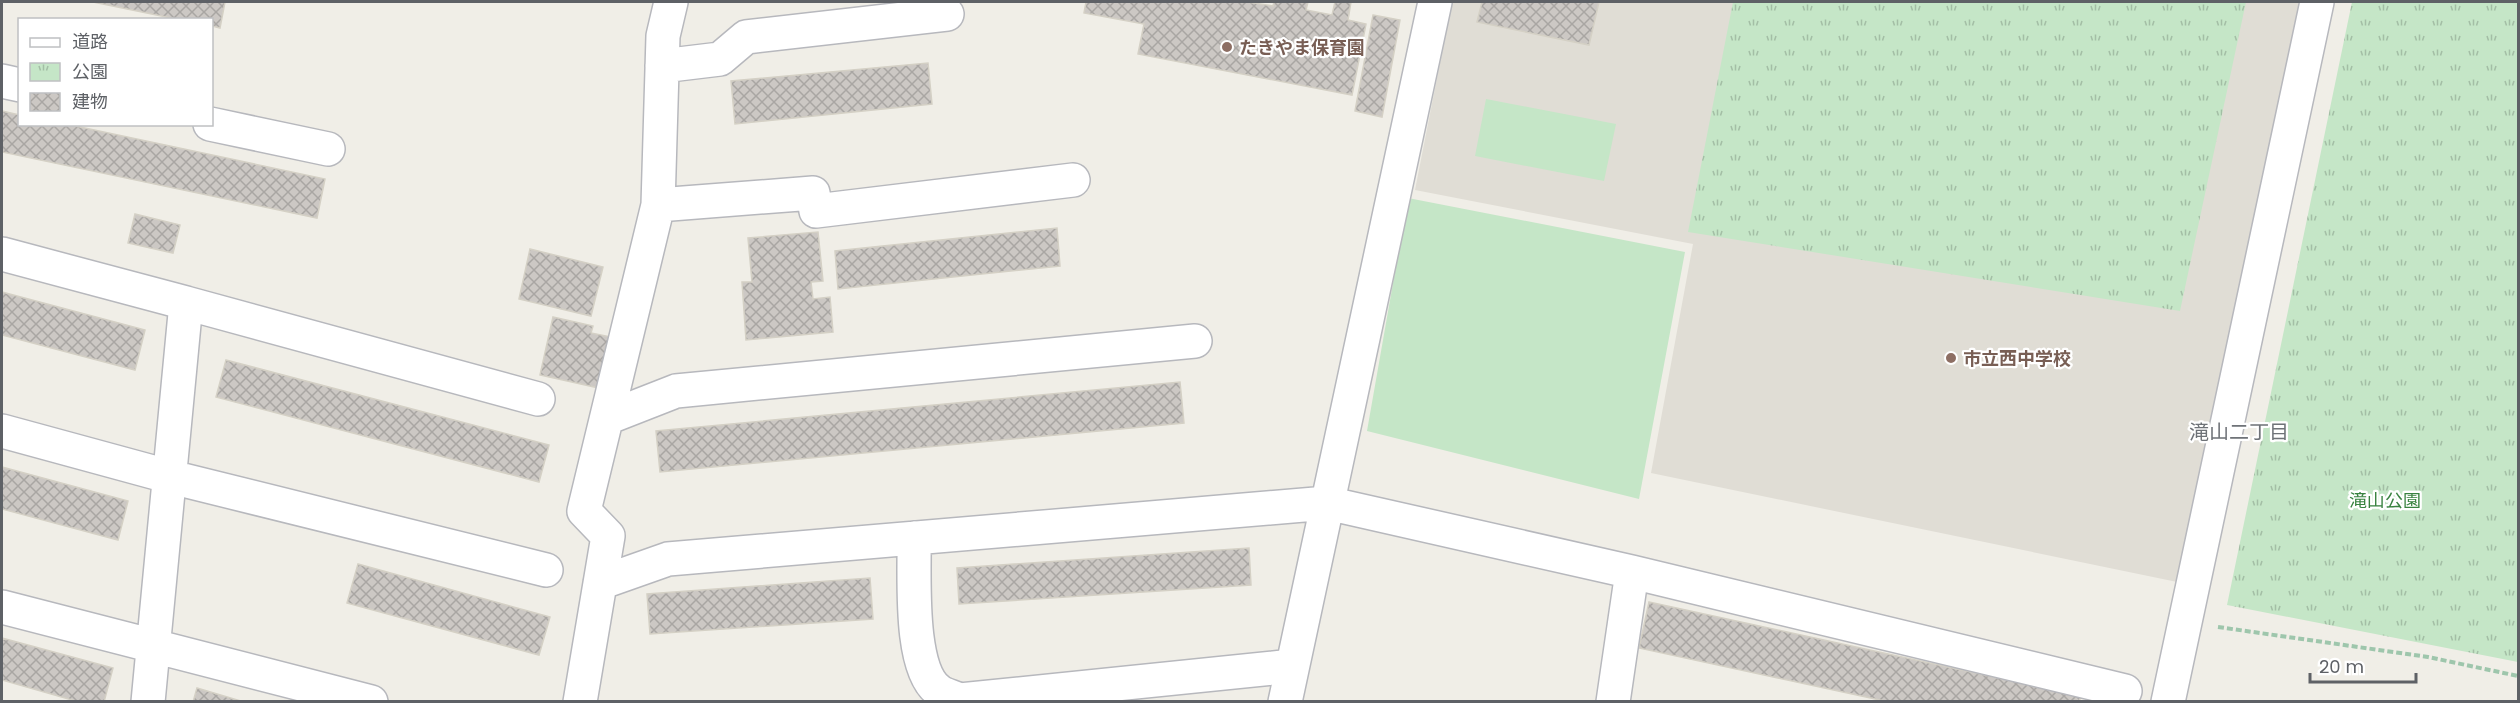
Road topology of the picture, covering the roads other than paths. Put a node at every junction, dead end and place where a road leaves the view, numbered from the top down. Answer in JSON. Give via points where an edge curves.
{"nodes":[{"id":1,"x":670,"y":2,"type":"edge"},
{"id":2,"x":1435,"y":2,"type":"edge"},
{"id":3,"x":2317,"y":2,"type":"edge"},
{"id":4,"x":947,"y":14,"type":"dead end"},
{"id":5,"x":662,"y":66,"type":"junction"},
{"id":6,"x":2,"y":81,"type":"edge"},
{"id":7,"x":18,"y":85,"type":"edge"},
{"id":8,"x":213,"y":125,"type":"edge"},
{"id":9,"x":328,"y":149,"type":"dead end"},
{"id":10,"x":1073,"y":180,"type":"dead end"},
{"id":11,"x":658,"y":205,"type":"junction"},
{"id":12,"x":2,"y":254,"type":"edge"},
{"id":13,"x":186,"y":303,"type":"junction"},
{"id":14,"x":1195,"y":341,"type":"dead end"},
{"id":15,"x":538,"y":399,"type":"dead end"},
{"id":16,"x":607,"y":418,"type":"junction"},
{"id":17,"x":2,"y":431,"type":"edge"},
{"id":18,"x":171,"y":477,"type":"junction"},
{"id":19,"x":1327,"y":503,"type":"junction"},
{"id":20,"x":914,"y":538,"type":"junction"},
{"id":21,"x":546,"y":570,"type":"dead end"},
{"id":22,"x":1632,"y":572,"type":"junction"},
{"id":23,"x":600,"y":584,"type":"junction"},
{"id":24,"x":2,"y":607,"type":"edge"},
{"id":25,"x":155,"y":644,"type":"junction"},
{"id":26,"x":1292,"y":666,"type":"junction"},
{"id":27,"x":2125,"y":691,"type":"dead end"},
{"id":28,"x":942,"y":698,"type":"edge"},
{"id":29,"x":148,"y":702,"type":"edge"},
{"id":30,"x":370,"y":702,"type":"edge"},
{"id":31,"x":580,"y":702,"type":"edge"},
{"id":32,"x":1285,"y":702,"type":"edge"},
{"id":33,"x":1613,"y":702,"type":"edge"},
{"id":34,"x":2168,"y":702,"type":"edge"}],
"edges":[{"from":1,"to":5,"type":"street"},
{"from":2,"to":19,"type":"street"},
{"from":3,"to":34,"type":"street"},
{"from":4,"to":5,"type":"street","via":[[746,37],[720,59]]},
{"from":5,"to":11,"type":"street"},
{"from":6,"to":7,"type":"street"},
{"from":8,"to":9,"type":"street"},
{"from":10,"to":11,"type":"street","via":[[816,211],[813,193]]},
{"from":11,"to":16,"type":"street"},
{"from":12,"to":13,"type":"street"},
{"from":13,"to":15,"type":"street"},
{"from":13,"to":18,"type":"street"},
{"from":14,"to":16,"type":"street","via":[[676,391]]},
{"from":16,"to":23,"type":"street","via":[[584,511],[608,536]]},
{"from":17,"to":18,"type":"street"},
{"from":18,"to":21,"type":"street"},
{"from":18,"to":25,"type":"street"},
{"from":19,"to":20,"type":"street"},
{"from":19,"to":22,"type":"street"},
{"from":19,"to":26,"type":"street"},
{"from":20,"to":23,"type":"street","via":[[668,559]]},
{"from":20,"to":28,"type":"street","via":[[917,648],[923,672]]},
{"from":22,"to":27,"type":"street"},
{"from":22,"to":33,"type":"street"},
{"from":23,"to":31,"type":"street"},
{"from":24,"to":25,"type":"street"},
{"from":25,"to":29,"type":"street"},
{"from":25,"to":30,"type":"street"},
{"from":26,"to":28,"type":"street","via":[[960,700]]},
{"from":26,"to":32,"type":"street"}]}
